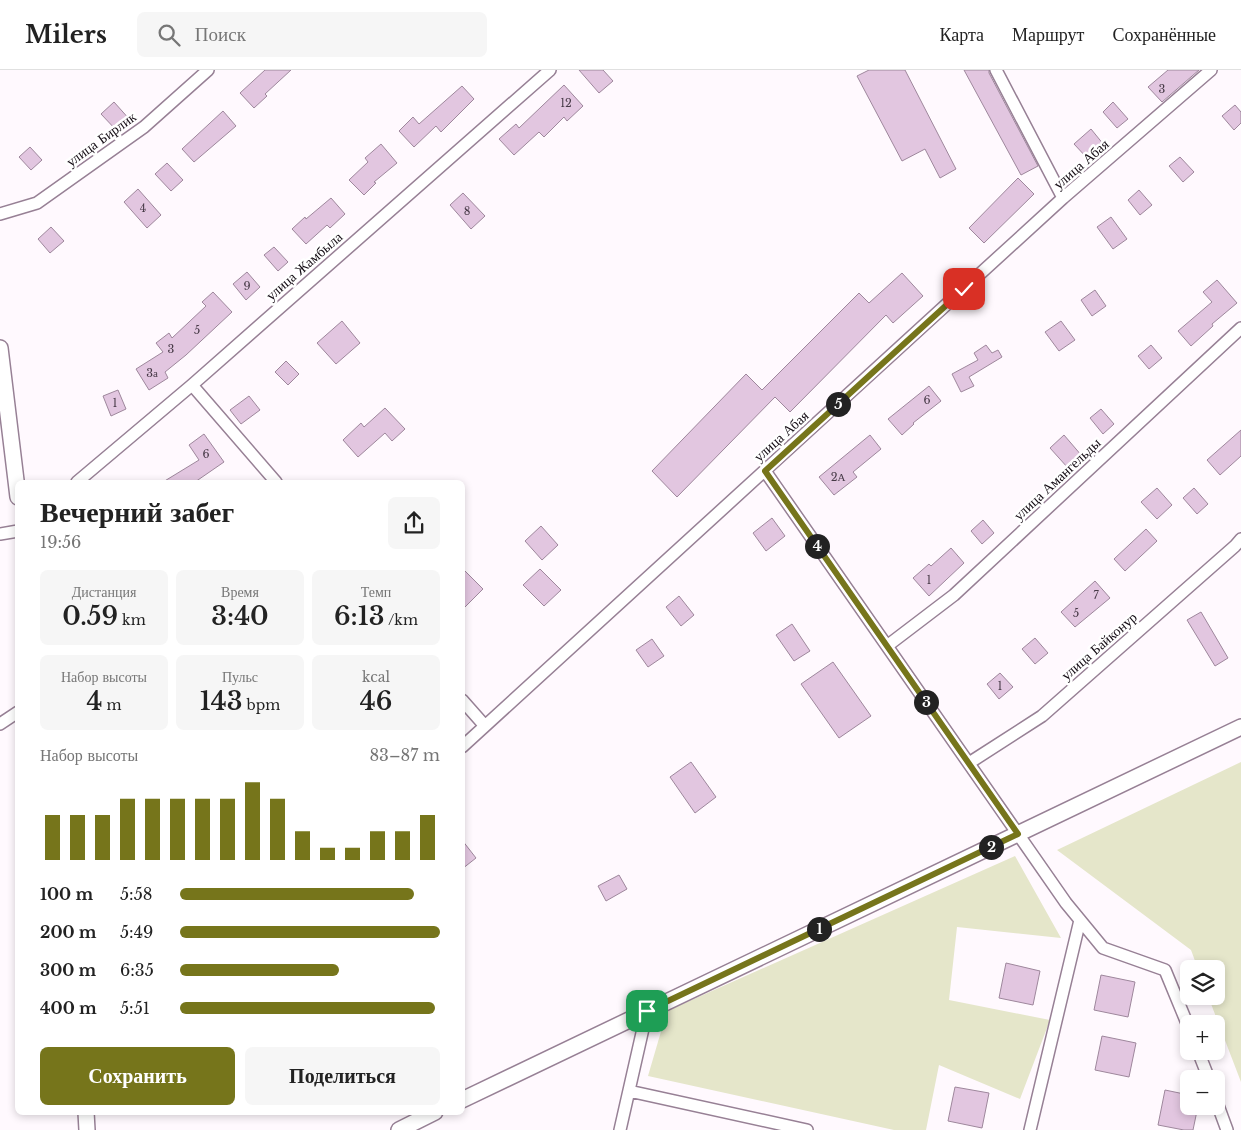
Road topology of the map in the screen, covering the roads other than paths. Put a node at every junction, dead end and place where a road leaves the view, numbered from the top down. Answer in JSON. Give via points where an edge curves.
{"nodes":[{"id":1,"x":208,"y":70,"type":"edge"},
{"id":2,"x":550,"y":70,"type":"edge"},
{"id":3,"x":996,"y":70,"type":"edge"},
{"id":4,"x":1211,"y":70,"type":"edge"},
{"id":5,"x":1064,"y":198,"type":"junction"},
{"id":6,"x":0,"y":214,"type":"edge"},
{"id":7,"x":1241,"y":328,"type":"edge"},
{"id":8,"x":0,"y":348,"type":"edge"},
{"id":9,"x":192,"y":384,"type":"junction"},
{"id":10,"x":765,"y":471,"type":"junction"},
{"id":11,"x":16,"y":480,"type":"edge"},
{"id":12,"x":79,"y":480,"type":"edge"},
{"id":13,"x":274,"y":480,"type":"edge"},
{"id":14,"x":15,"y":532,"type":"edge"},
{"id":15,"x":0,"y":534,"type":"edge"},
{"id":16,"x":1241,"y":539,"type":"edge"},
{"id":17,"x":887,"y":646,"type":"junction"},
{"id":18,"x":465,"y":703,"type":"edge"},
{"id":19,"x":15,"y":714,"type":"edge"},
{"id":20,"x":0,"y":724,"type":"edge"},
{"id":21,"x":485,"y":726,"type":"junction"},
{"id":22,"x":1241,"y":727,"type":"edge"},
{"id":23,"x":465,"y":744,"type":"edge"},
{"id":24,"x":969,"y":764,"type":"junction"},
{"id":25,"x":1018,"y":834,"type":"junction"},
{"id":26,"x":1080,"y":920,"type":"junction"},
{"id":27,"x":647,"y":1011,"type":"junction"},
{"id":28,"x":1184,"y":1015,"type":"edge"},
{"id":29,"x":629,"y":1090,"type":"junction"},
{"id":30,"x":465,"y":1099,"type":"edge"},
{"id":31,"x":86,"y":1115,"type":"edge"},
{"id":32,"x":430,"y":1115,"type":"edge"},
{"id":33,"x":1222,"y":1115,"type":"edge"},
{"id":34,"x":413,"y":1126,"type":"edge"},
{"id":35,"x":87,"y":1130,"type":"edge"},
{"id":36,"x":399,"y":1130,"type":"edge"},
{"id":37,"x":620,"y":1130,"type":"edge"},
{"id":38,"x":807,"y":1130,"type":"edge"},
{"id":39,"x":1030,"y":1130,"type":"edge"},
{"id":40,"x":1227,"y":1130,"type":"edge"}],
"edges":[{"from":1,"to":6,"type":"street","name":"улица Бирлик","via":[[144,127],[37,203]]},
{"from":2,"to":9,"type":"street","name":"улица Жамбыла"},
{"from":3,"to":5,"type":"street"},
{"from":4,"to":5,"type":"street","name":"улица Абая"},
{"from":5,"to":10,"type":"street","name":"улица Абая"},
{"from":7,"to":17,"type":"street","name":"улица Амангельды","via":[[954,595]]},
{"from":8,"to":11,"type":"main road"},
{"from":9,"to":12,"type":"street","name":"улица Жамбыла"},
{"from":9,"to":13,"type":"street"},
{"from":10,"to":17,"type":"street"},
{"from":10,"to":21,"type":"street","name":"улица Абая"},
{"from":14,"to":15,"type":"street"},
{"from":16,"to":24,"type":"street","name":"улица Байконур","via":[[1042,716]]},
{"from":17,"to":24,"type":"street"},
{"from":18,"to":21,"type":"street"},
{"from":19,"to":20,"type":"street"},
{"from":21,"to":23,"type":"street","name":"улица Абая"},
{"from":22,"to":25,"type":"main road"},
{"from":24,"to":25,"type":"street"},
{"from":25,"to":26,"type":"street"},
{"from":25,"to":27,"type":"main road"},
{"from":26,"to":28,"type":"street","via":[[1103,948],[1166,970]]},
{"from":26,"to":39,"type":"street"},
{"from":27,"to":29,"type":"street"},
{"from":27,"to":30,"type":"main road"},
{"from":29,"to":37,"type":"street"},
{"from":29,"to":38,"type":"street"},
{"from":31,"to":35,"type":"main road"},
{"from":32,"to":34,"type":"main road"},
{"from":33,"to":40,"type":"street"},
{"from":34,"to":36,"type":"main road"}]}
